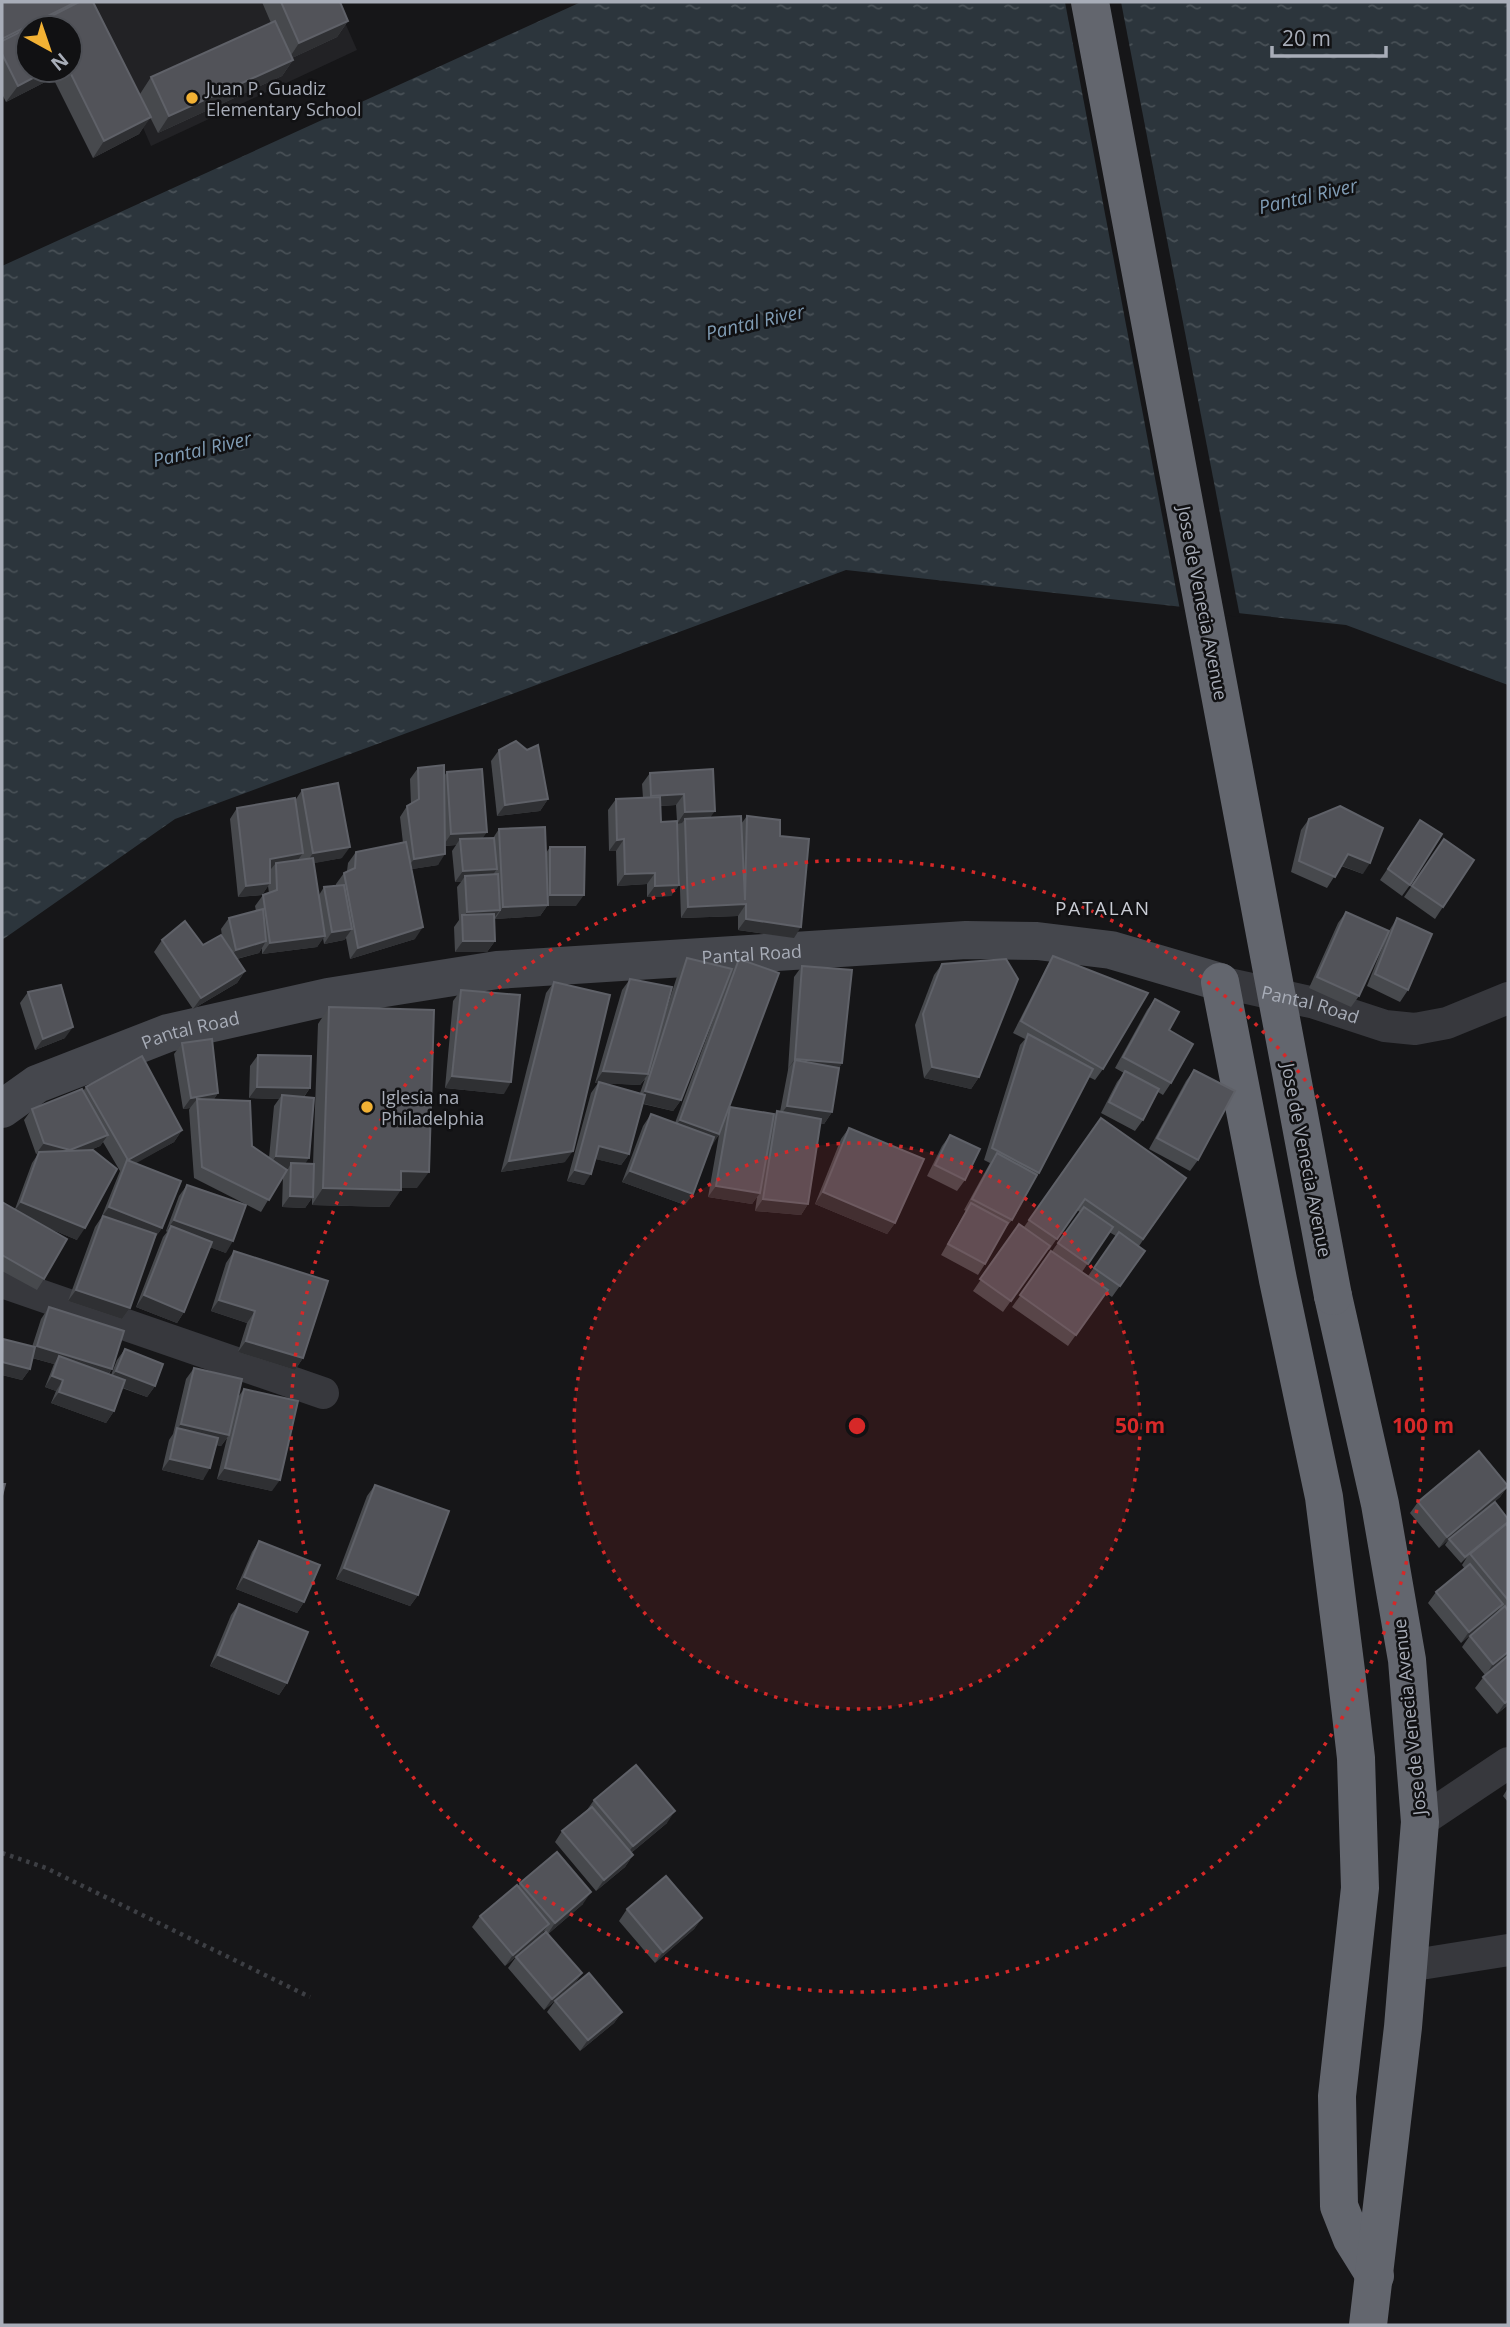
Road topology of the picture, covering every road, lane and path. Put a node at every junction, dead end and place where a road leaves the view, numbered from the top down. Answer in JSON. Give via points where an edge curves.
{"nodes":[{"id":1,"x":1090,"y":2,"type":"edge"},
{"id":2,"x":1220,"y":982,"type":"junction"},
{"id":3,"x":1508,"y":998,"type":"edge"},
{"id":4,"x":2,"y":1109,"type":"edge"},
{"id":5,"x":2,"y":1282,"type":"edge"},
{"id":6,"x":323,"y":1393,"type":"dead end"},
{"id":7,"x":1508,"y":1763,"type":"edge"},
{"id":8,"x":1420,"y":1822,"type":"junction"},
{"id":9,"x":2,"y":1853,"type":"edge"},
{"id":10,"x":1508,"y":1950,"type":"edge"},
{"id":11,"x":1408,"y":1966,"type":"junction"},
{"id":12,"x":310,"y":1997,"type":"dead end"},
{"id":13,"x":1375,"y":2276,"type":"junction"},
{"id":14,"x":1368,"y":2325,"type":"edge"}],
"edges":[{"from":1,"to":8,"type":"highway","name":"Jose de Venecia Avenue","bridge":true,"via":[[1333,1296],[1380,1504],[1407,1660]]},
{"from":2,"to":3,"type":"street","name":"Pantal Road","via":[[1315,1003],[1385,1026],[1415,1029],[1447,1023]]},
{"from":2,"to":4,"type":"street","name":"Pantal Road","via":[[1111,950],[1037,940],[966,940],[497,970],[328,997],[168,1033],[37,1084]]},
{"from":2,"to":13,"type":"highway","via":[[1324,1497],[1344,1657],[1356,1758],[1360,1888],[1336,2096],[1339,2206],[1352,2239]]},
{"from":5,"to":6,"type":"street"},
{"from":7,"to":8,"type":"street"},
{"from":8,"to":11,"type":"highway","name":"Jose de Venecia Avenue"},
{"from":9,"to":12,"type":"path","via":[[46,1868]]},
{"from":10,"to":11,"type":"street"},
{"from":11,"to":13,"type":"highway","name":"Jose de Venecia Avenue"},
{"from":13,"to":14,"type":"highway","name":"Jose de Venecia Avenue"}]}
